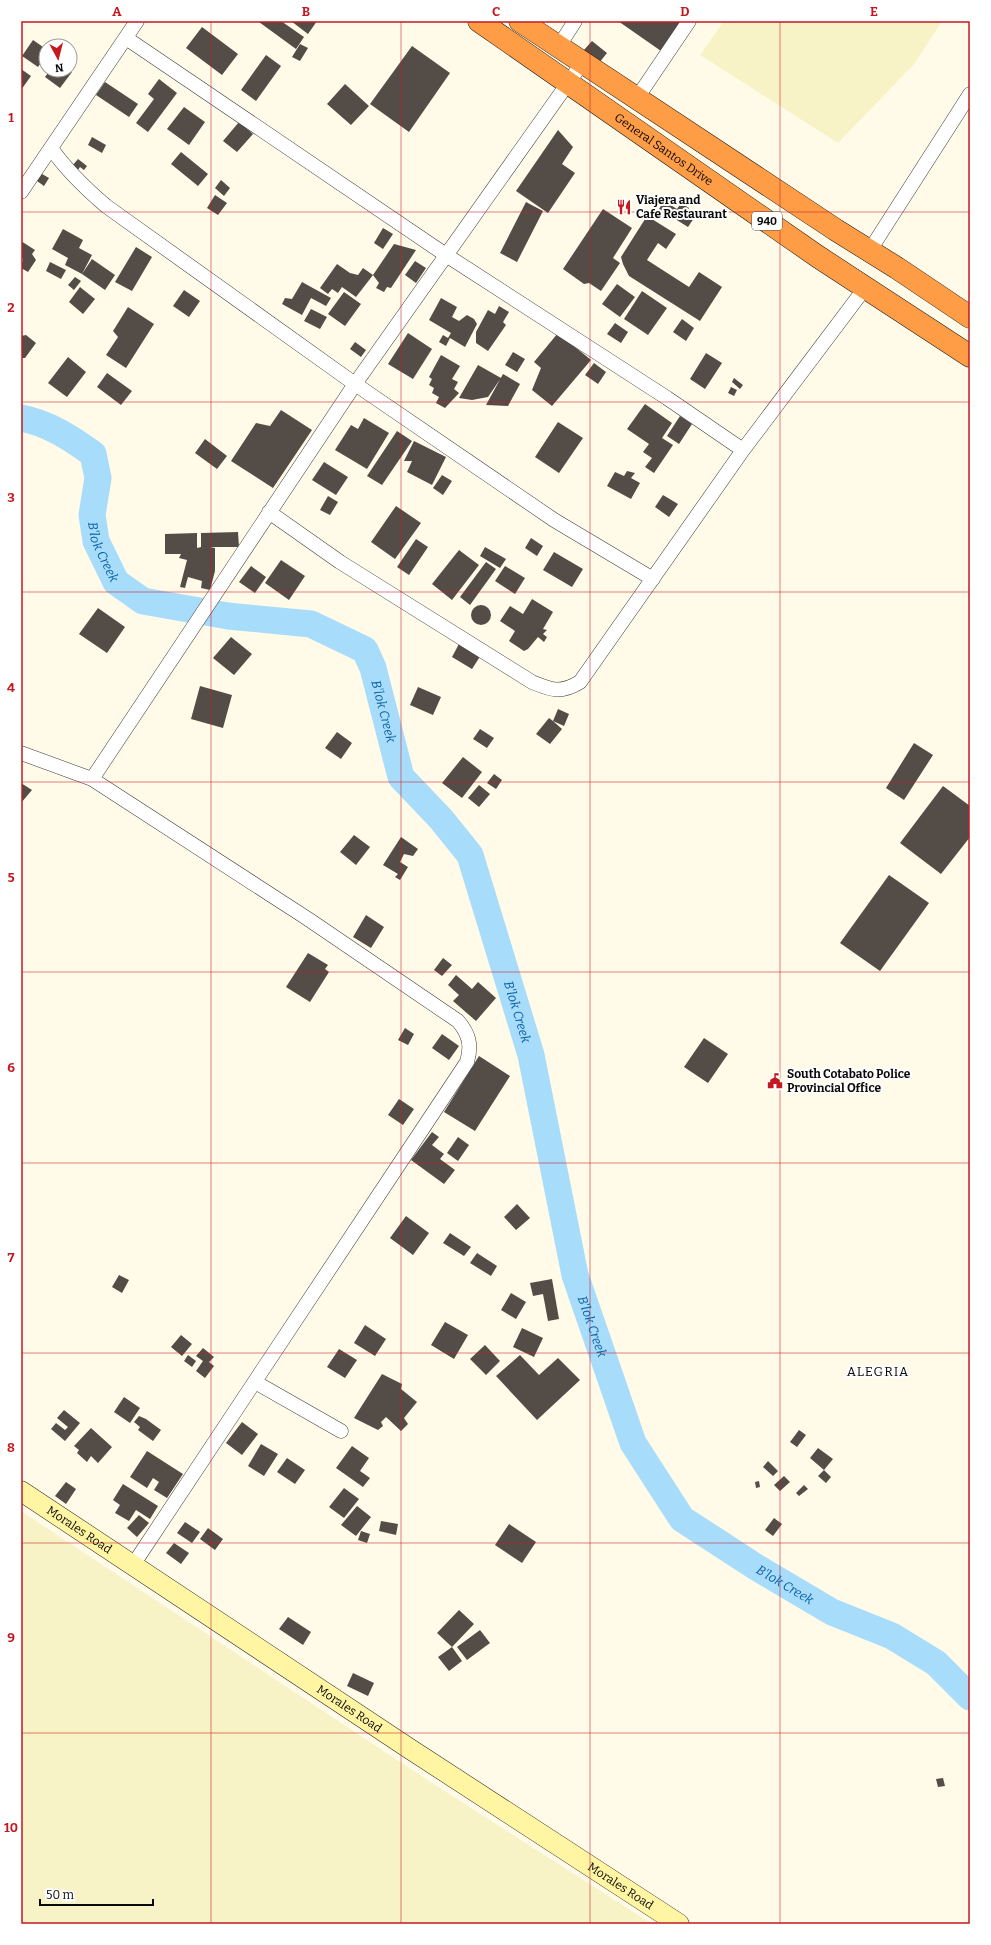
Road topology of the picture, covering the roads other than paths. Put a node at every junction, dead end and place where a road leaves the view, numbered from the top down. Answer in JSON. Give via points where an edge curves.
{"nodes":[{"id":1,"x":137,"y":21,"type":"edge"},
{"id":2,"x":479,"y":21,"type":"edge"},
{"id":3,"x":520,"y":21,"type":"edge"},
{"id":4,"x":575,"y":21,"type":"edge"},
{"id":5,"x":689,"y":21,"type":"edge"},
{"id":6,"x":126,"y":38,"type":"junction"},
{"id":7,"x":559,"y":46,"type":"junction"},
{"id":8,"x":583,"y":62,"type":"junction"},
{"id":9,"x":567,"y":82,"type":"junction"},
{"id":10,"x":970,"y":94,"type":"edge"},
{"id":11,"x":637,"y":98,"type":"junction"},
{"id":12,"x":51,"y":148,"type":"junction"},
{"id":13,"x":21,"y":192,"type":"edge"},
{"id":14,"x":870,"y":250,"type":"junction"},
{"id":15,"x":446,"y":255,"type":"junction"},
{"id":16,"x":865,"y":288,"type":"junction"},
{"id":17,"x":970,"y":317,"type":"edge"},
{"id":18,"x":970,"y":356,"type":"edge"},
{"id":19,"x":354,"y":384,"type":"junction"},
{"id":20,"x":743,"y":450,"type":"junction"},
{"id":21,"x":269,"y":512,"type":"junction"},
{"id":22,"x":652,"y":579,"type":"junction"},
{"id":23,"x":21,"y":753,"type":"edge"},
{"id":24,"x":92,"y":780,"type":"junction"},
{"id":25,"x":255,"y":1382,"type":"junction"},
{"id":26,"x":341,"y":1431,"type":"dead end"},
{"id":27,"x":21,"y":1491,"type":"edge"},
{"id":28,"x":133,"y":1565,"type":"junction"},
{"id":29,"x":679,"y":1924,"type":"edge"}],
"edges":[{"from":1,"to":6,"type":"street"},
{"from":2,"to":9,"type":"highway","name":"General Santos Drive","number":"940"},
{"from":3,"to":7,"type":"highway","number":"940"},
{"from":4,"to":7,"type":"street"},
{"from":5,"to":11,"type":"street"},
{"from":6,"to":12,"type":"street"},
{"from":6,"to":15,"type":"street"},
{"from":7,"to":8,"type":"highway","number":"940"},
{"from":8,"to":9,"type":"street"},
{"from":8,"to":11,"type":"highway","number":"940"},
{"from":9,"to":15,"type":"street"},
{"from":9,"to":16,"type":"highway","name":"General Santos Drive","number":"940"},
{"from":10,"to":14,"type":"street"},
{"from":11,"to":14,"type":"highway","number":"940"},
{"from":12,"to":13,"type":"street"},
{"from":12,"to":19,"type":"street","via":[[67,171],[106,206]]},
{"from":14,"to":17,"type":"highway","number":"940"},
{"from":15,"to":19,"type":"street"},
{"from":15,"to":20,"type":"street"},
{"from":16,"to":18,"type":"highway","name":"General Santos Drive","number":"940"},
{"from":16,"to":20,"type":"street"},
{"from":19,"to":21,"type":"street"},
{"from":19,"to":22,"type":"street","via":[[554,520]]},
{"from":20,"to":22,"type":"street"},
{"from":21,"to":22,"type":"street","via":[[340,562],[532,682],[551,690],[563,690],[580,682]]},
{"from":21,"to":24,"type":"street"},
{"from":23,"to":24,"type":"street"},
{"from":24,"to":25,"type":"street","via":[[282,902],[458,1021],[470,1039],[467,1062]]},
{"from":25,"to":26,"type":"street"},
{"from":25,"to":28,"type":"street"},
{"from":27,"to":28,"type":"street","name":"Morales Road"},
{"from":28,"to":29,"type":"street","name":"Morales Road"}]}
